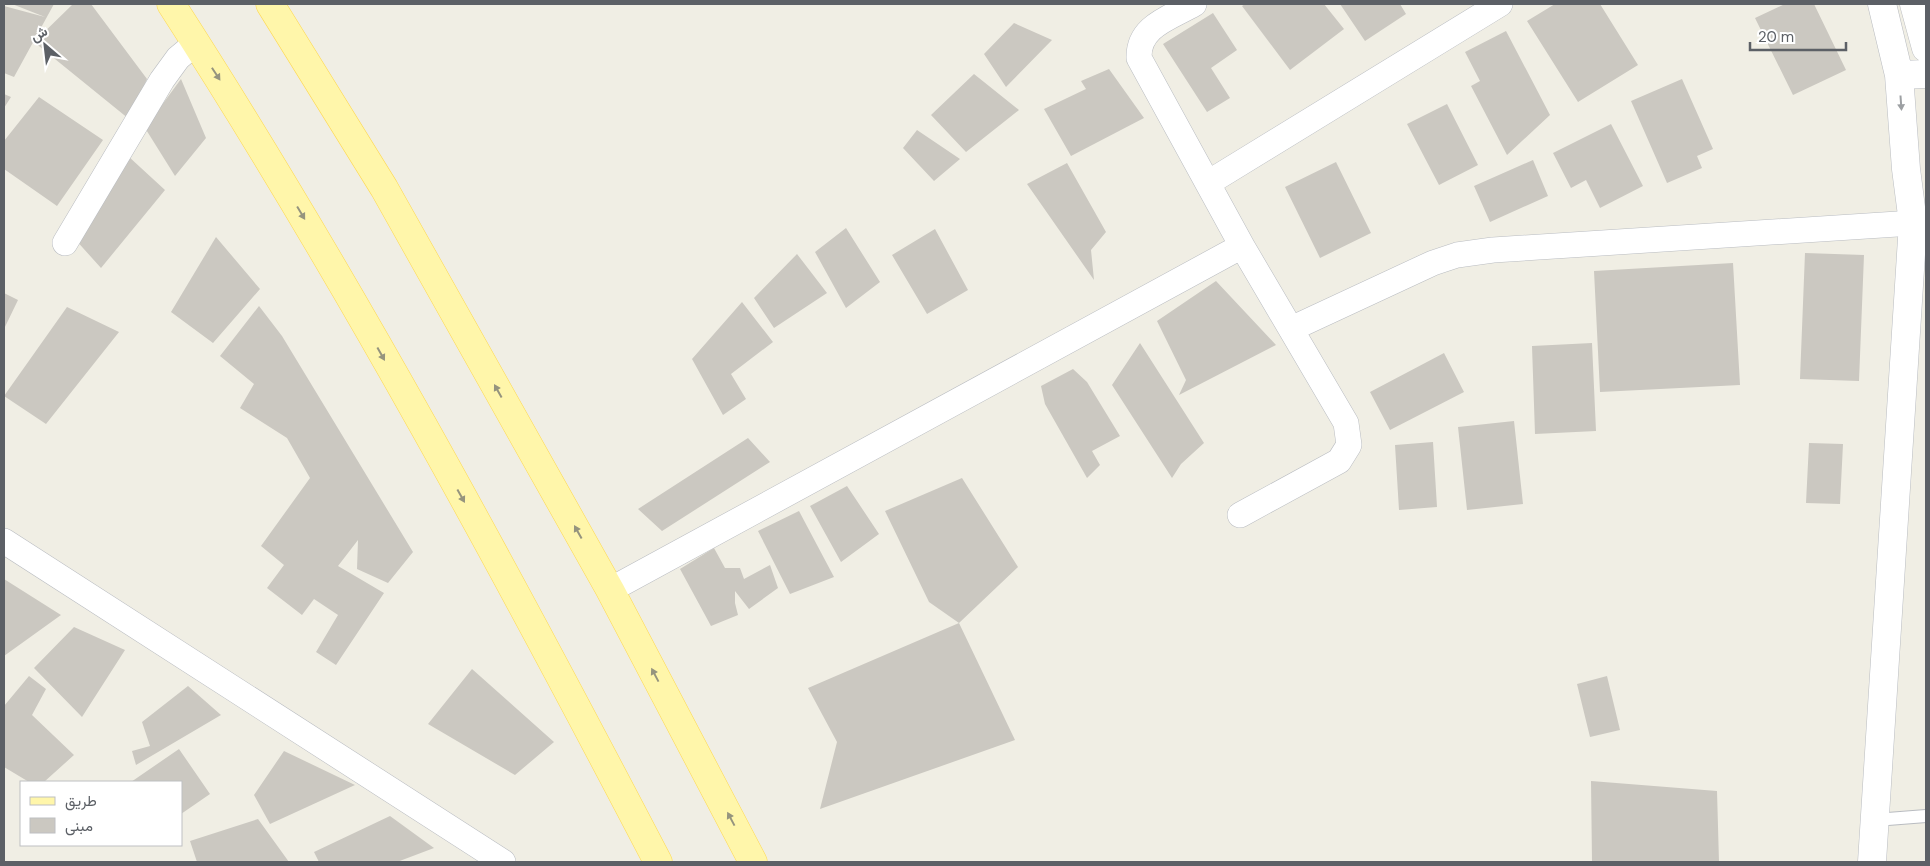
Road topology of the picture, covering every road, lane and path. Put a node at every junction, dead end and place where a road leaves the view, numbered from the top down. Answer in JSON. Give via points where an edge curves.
{"nodes":[{"id":1,"x":171,"y":4,"type":"edge"},
{"id":2,"x":270,"y":4,"type":"edge"},
{"id":3,"x":1194,"y":4,"type":"edge"},
{"id":4,"x":1500,"y":4,"type":"edge"},
{"id":5,"x":1882,"y":4,"type":"edge"},
{"id":6,"x":1914,"y":4,"type":"edge"},
{"id":7,"x":196,"y":42,"type":"junction"},
{"id":8,"x":1926,"y":48,"type":"edge"},
{"id":9,"x":1926,"y":74,"type":"edge"},
{"id":10,"x":1899,"y":75,"type":"junction"},
{"id":11,"x":1208,"y":183,"type":"junction"},
{"id":12,"x":1920,"y":213,"type":"edge"},
{"id":13,"x":65,"y":243,"type":"dead end"},
{"id":14,"x":1242,"y":246,"type":"junction"},
{"id":15,"x":1291,"y":329,"type":"junction"},
{"id":16,"x":1240,"y":515,"type":"dead end"},
{"id":17,"x":4,"y":541,"type":"edge"},
{"id":18,"x":610,"y":590,"type":"junction"},
{"id":19,"x":1926,"y":816,"type":"edge"},
{"id":20,"x":1875,"y":820,"type":"junction"},
{"id":21,"x":502,"y":862,"type":"edge"},
{"id":22,"x":658,"y":862,"type":"edge"},
{"id":23,"x":753,"y":862,"type":"edge"},
{"id":24,"x":1872,"y":862,"type":"edge"}],
"edges":[{"from":1,"to":7,"type":"main road"},
{"from":18,"to":2,"type":"main road","one_way":true,"via":[[384,188]]},
{"from":3,"to":11,"type":"street","via":[[1146,31],[1139,46],[1139,58]]},
{"from":4,"to":11,"type":"street"},
{"from":5,"to":10,"type":"street"},
{"from":6,"to":8,"type":"street"},
{"from":7,"to":13,"type":"street","via":[[178,58],[162,80]]},
{"from":7,"to":22,"type":"main road","one_way":true,"via":[[311,230],[536,630]]},
{"from":9,"to":10,"type":"street"},
{"from":10,"to":12,"type":"street","one_way":true,"via":[[1906,169]]},
{"from":11,"to":14,"type":"street"},
{"from":12,"to":15,"type":"street","via":[[1457,255]]},
{"from":12,"to":20,"type":"street"},
{"from":14,"to":15,"type":"street"},
{"from":14,"to":18,"type":"street"},
{"from":15,"to":16,"type":"street","via":[[1346,423],[1349,444],[1339,461]]},
{"from":17,"to":21,"type":"street"},
{"from":23,"to":18,"type":"main road","one_way":true},
{"from":19,"to":20,"type":"lane"},
{"from":20,"to":24,"type":"street"}]}
